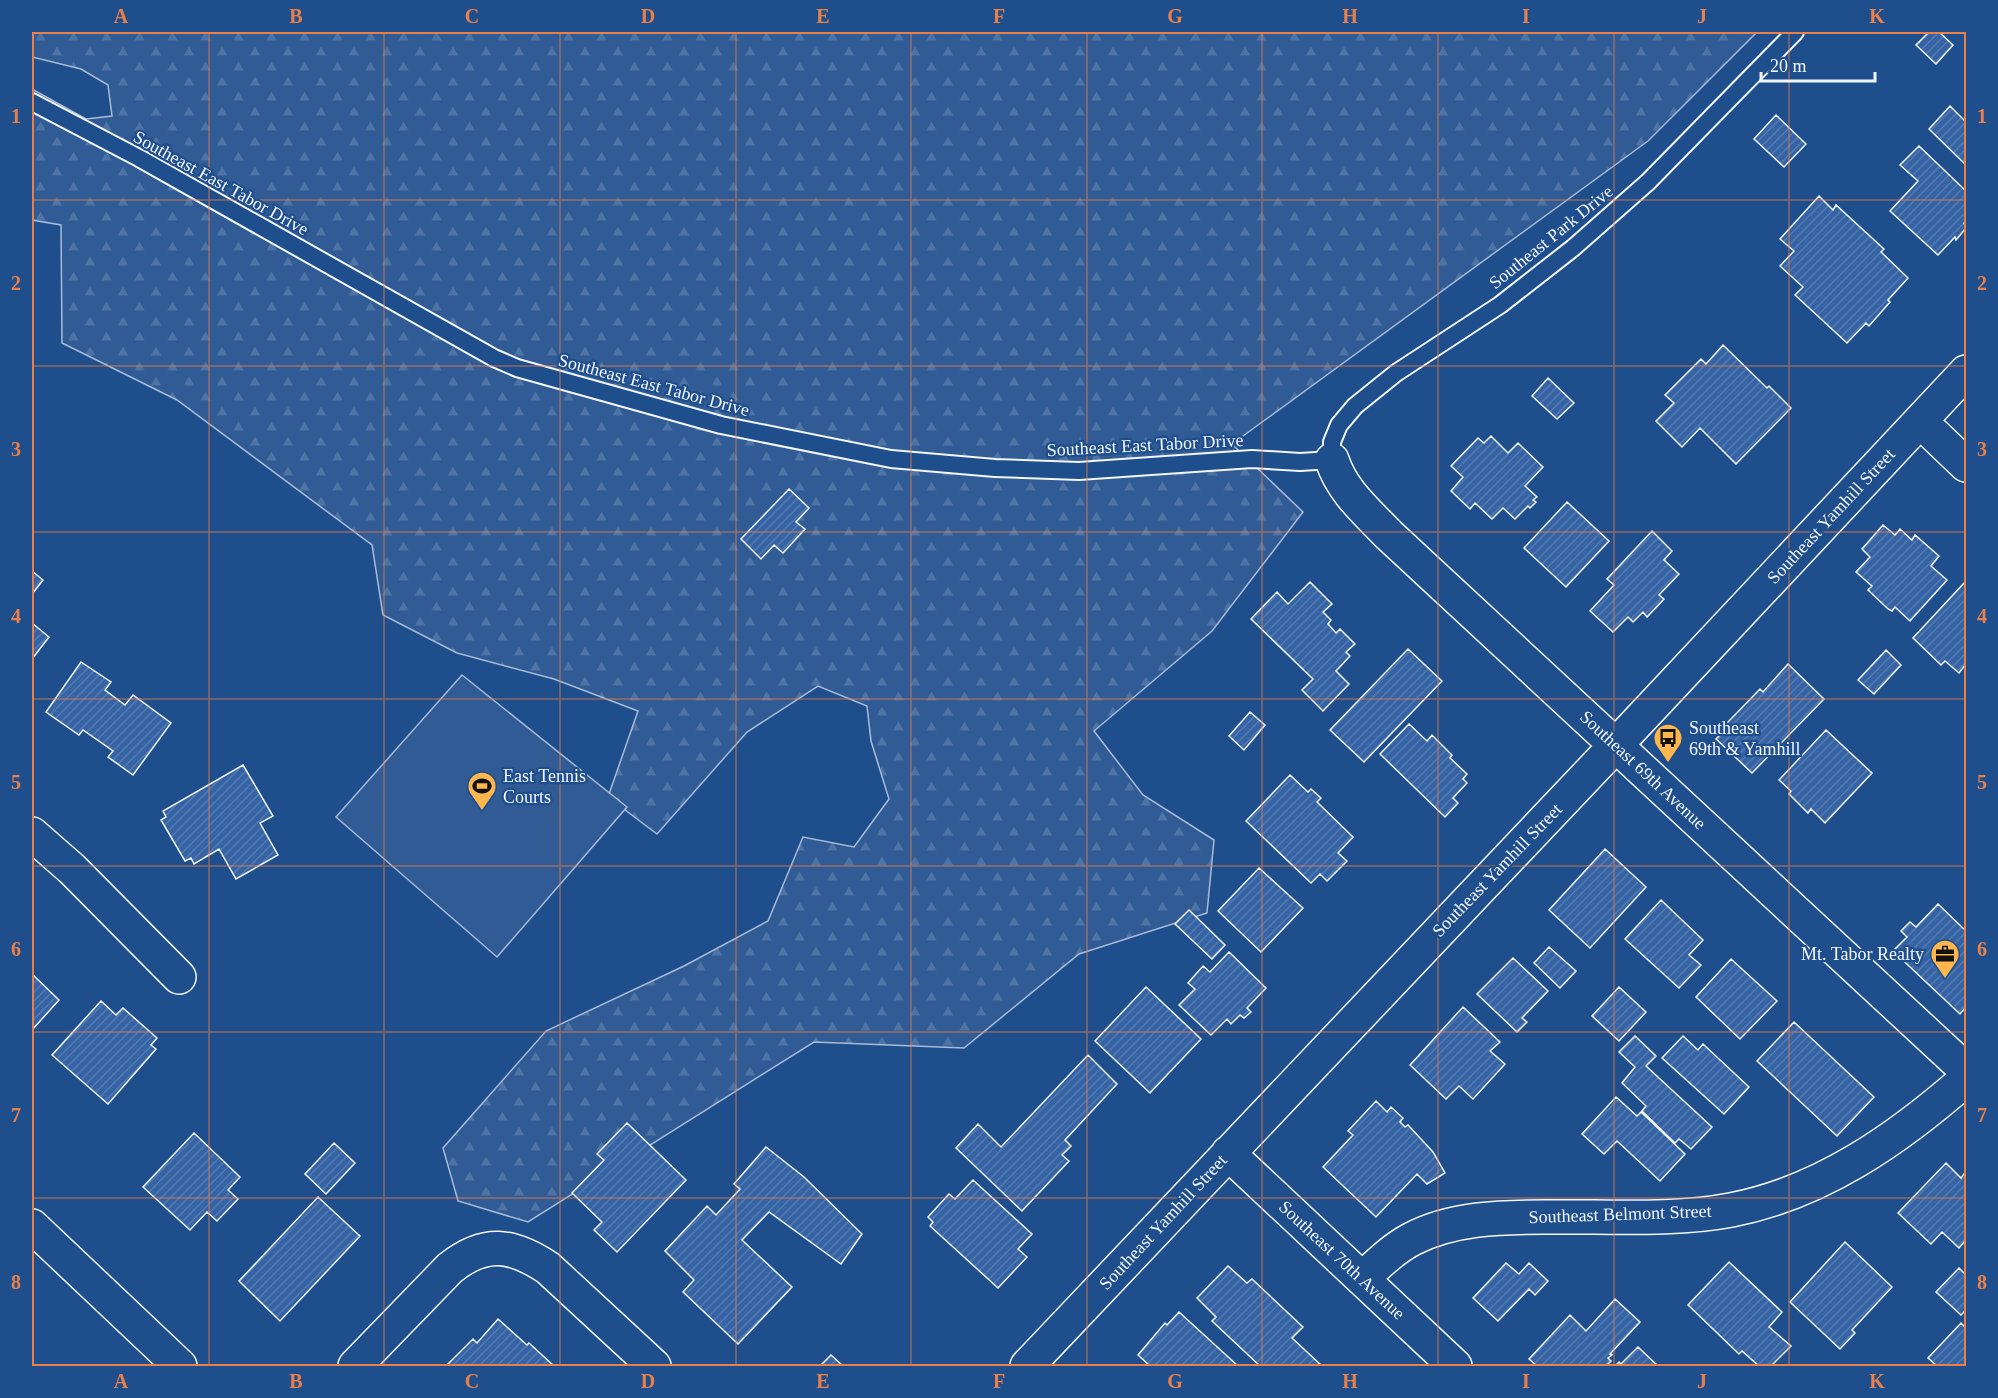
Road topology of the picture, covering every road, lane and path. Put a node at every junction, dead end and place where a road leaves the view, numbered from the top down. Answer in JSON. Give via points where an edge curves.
{"nodes":[{"id":1,"x":1795,"y":32,"type":"edge"},
{"id":2,"x":32,"y":102,"type":"edge"},
{"id":3,"x":1966,"y":372,"type":"edge"},
{"id":4,"x":1920,"y":421,"type":"junction"},
{"id":5,"x":1332,"y":460,"type":"junction"},
{"id":6,"x":1966,"y":465,"type":"edge"},
{"id":7,"x":1616,"y":745,"type":"junction"},
{"id":8,"x":32,"y":834,"type":"edge"},
{"id":9,"x":179,"y":977,"type":"dead end"},
{"id":10,"x":1966,"y":1070,"type":"edge"},
{"id":11,"x":1966,"y":1078,"type":"edge"},
{"id":12,"x":1228,"y":1153,"type":"junction"},
{"id":13,"x":32,"y":1226,"type":"edge"},
{"id":14,"x":1362,"y":1279,"type":"junction"},
{"id":15,"x":180,"y":1366,"type":"edge"},
{"id":16,"x":355,"y":1366,"type":"edge"},
{"id":17,"x":654,"y":1366,"type":"edge"},
{"id":18,"x":1027,"y":1366,"type":"edge"},
{"id":19,"x":1455,"y":1366,"type":"edge"}],
"edges":[{"from":1,"to":5,"type":"lane","name":"Southeast Park Drive","via":[[1648,182],[1573,248],[1500,305],[1396,373],[1355,406],[1332,441]]},
{"from":2,"to":5,"type":"lane","name":"Southeast East Tabor Drive","via":[[494,358],[540,376],[721,425],[891,459],[1079,471],[1252,459]]},
{"from":3,"to":4,"type":"street","name":"Southeast Yamhill Street"},
{"from":4,"to":6,"type":"street"},
{"from":4,"to":7,"type":"street","name":"Southeast Yamhill Street"},
{"from":5,"to":7,"type":"street","name":"Southeast 69th Avenue","via":[[1348,493],[1389,535]]},
{"from":7,"to":10,"type":"street","name":"Southeast 69th Avenue"},
{"from":7,"to":12,"type":"street","name":"Southeast Yamhill Street"},
{"from":8,"to":9,"type":"street"},
{"from":11,"to":14,"type":"street","name":"Southeast Belmont Street","via":[[1924,1116],[1880,1147],[1783,1195],[1732,1210],[1695,1214],[1501,1217],[1460,1224],[1412,1239]]},
{"from":12,"to":14,"type":"street","name":"Southeast 70th Avenue"},
{"from":12,"to":18,"type":"street","name":"Southeast Yamhill Street"},
{"from":13,"to":15,"type":"street"},
{"from":14,"to":19,"type":"street","name":"Southeast 70th Avenue"},
{"from":16,"to":17,"type":"street","via":[[450,1268],[467,1255],[496,1248],[528,1255],[548,1268]]}]}
